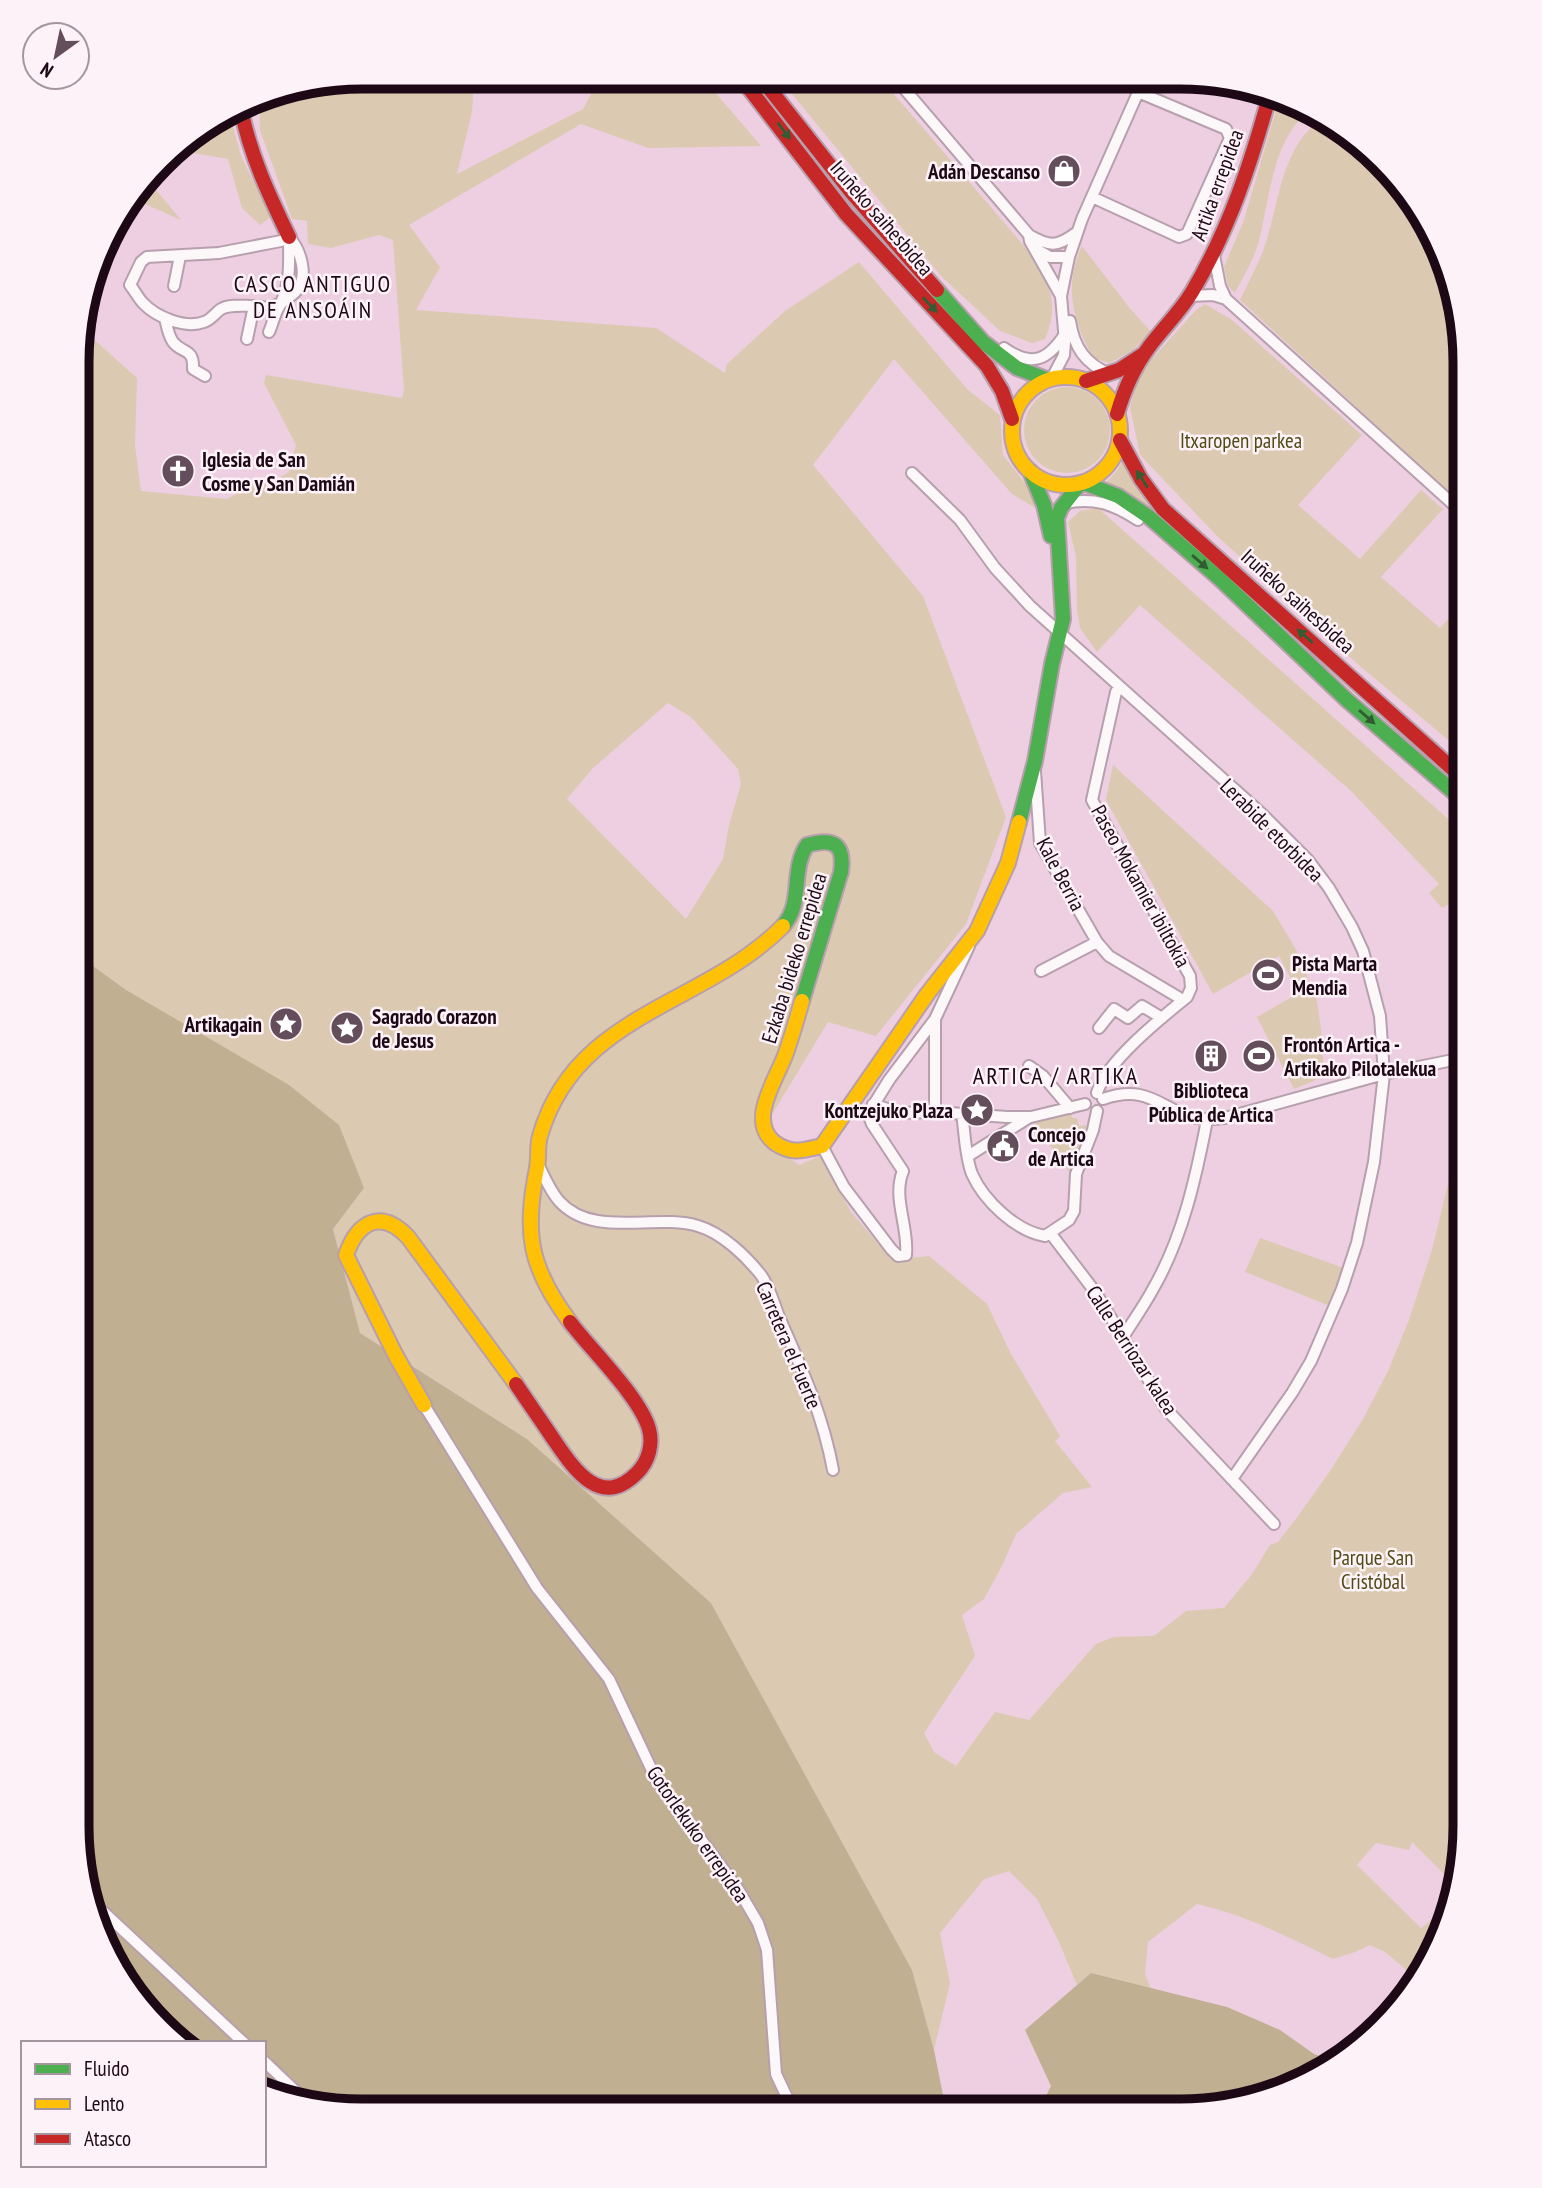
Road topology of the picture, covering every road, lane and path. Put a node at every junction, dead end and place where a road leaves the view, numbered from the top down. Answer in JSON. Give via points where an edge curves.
{"nodes":[{"id":1,"x":749,"y":89,"type":"edge"},
{"id":2,"x":770,"y":89,"type":"edge"},
{"id":3,"x":905,"y":89,"type":"edge"},
{"id":4,"x":1139,"y":89,"type":"edge"},
{"id":5,"x":1138,"y":92,"type":"junction"},
{"id":6,"x":1267,"y":104,"type":"edge"},
{"id":7,"x":242,"y":116,"type":"edge"},
{"id":8,"x":1092,"y":197,"type":"junction"},
{"id":9,"x":1076,"y":233,"type":"junction"},
{"id":10,"x":1029,"y":235,"type":"junction"},
{"id":11,"x":289,"y":237,"type":"junction"},
{"id":12,"x":1036,"y":250,"type":"junction"},
{"id":13,"x":1214,"y":255,"type":"junction"},
{"id":14,"x":180,"y":256,"type":"junction"},
{"id":15,"x":1069,"y":257,"type":"junction"},
{"id":16,"x":1065,"y":273,"type":"junction"},
{"id":17,"x":174,"y":286,"type":"dead end"},
{"id":18,"x":1062,"y":296,"type":"junction"},
{"id":19,"x":1190,"y":296,"type":"junction"},
{"id":20,"x":1226,"y":299,"type":"junction"},
{"id":21,"x":281,"y":303,"type":"junction"},
{"id":22,"x":254,"y":306,"type":"junction"},
{"id":23,"x":951,"y":307,"type":"junction"},
{"id":24,"x":164,"y":318,"type":"junction"},
{"id":25,"x":270,"y":332,"type":"dead end"},
{"id":26,"x":1065,"y":334,"type":"junction"},
{"id":27,"x":247,"y":339,"type":"dead end"},
{"id":28,"x":1144,"y":355,"type":"junction"},
{"id":29,"x":1110,"y":374,"type":"junction"},
{"id":30,"x":205,"y":376,"type":"dead end"},
{"id":31,"x":1049,"y":379,"type":"junction"},
{"id":32,"x":1086,"y":381,"type":"junction"},
{"id":33,"x":1117,"y":414,"type":"junction"},
{"id":34,"x":1012,"y":419,"type":"junction"},
{"id":35,"x":1120,"y":440,"type":"junction"},
{"id":36,"x":1030,"y":471,"type":"junction"},
{"id":37,"x":912,"y":473,"type":"dead end"},
{"id":38,"x":1081,"y":484,"type":"junction"},
{"id":39,"x":1065,"y":503,"type":"junction"},
{"id":40,"x":1453,"y":504,"type":"edge"},
{"id":41,"x":1166,"y":532,"type":"junction"},
{"id":42,"x":1061,"y":571,"type":"junction"},
{"id":43,"x":1059,"y":632,"type":"junction"},
{"id":44,"x":1119,"y":687,"type":"junction"},
{"id":45,"x":1035,"y":761,"type":"junction"},
{"id":46,"x":1453,"y":769,"type":"edge"},
{"id":47,"x":1453,"y":792,"type":"edge"},
{"id":48,"x":970,"y":940,"type":"junction"},
{"id":49,"x":1097,"y":942,"type":"junction"},
{"id":50,"x":1041,"y":971,"type":"dead end"},
{"id":51,"x":1182,"y":1000,"type":"junction"},
{"id":52,"x":1162,"y":1018,"type":"junction"},
{"id":53,"x":934,"y":1019,"type":"junction"},
{"id":54,"x":1099,"y":1028,"type":"dead end"},
{"id":55,"x":1453,"y":1060,"type":"edge"},
{"id":56,"x":1029,"y":1066,"type":"dead end"},
{"id":57,"x":1384,"y":1074,"type":"junction"},
{"id":58,"x":1100,"y":1096,"type":"junction"},
{"id":59,"x":873,"y":1104,"type":"junction"},
{"id":60,"x":1086,"y":1104,"type":"junction"},
{"id":61,"x":1070,"y":1108,"type":"junction"},
{"id":62,"x":1097,"y":1111,"type":"junction"},
{"id":63,"x":935,"y":1112,"type":"junction"},
{"id":64,"x":962,"y":1114,"type":"junction"},
{"id":65,"x":1031,"y":1117,"type":"junction"},
{"id":66,"x":1207,"y":1120,"type":"junction"},
{"id":67,"x":822,"y":1146,"type":"junction"},
{"id":68,"x":968,"y":1156,"type":"junction"},
{"id":69,"x":538,"y":1164,"type":"junction"},
{"id":70,"x":1051,"y":1234,"type":"junction"},
{"id":71,"x":1122,"y":1339,"type":"junction"},
{"id":72,"x":424,"y":1405,"type":"joint"},
{"id":73,"x":833,"y":1470,"type":"dead end"},
{"id":74,"x":1232,"y":1479,"type":"junction"},
{"id":75,"x":1274,"y":1524,"type":"dead end"},
{"id":76,"x":103,"y":1912,"type":"edge"},
{"id":77,"x":242,"y":2041,"type":"edge"},
{"id":78,"x":266,"y":2063,"type":"edge"},
{"id":79,"x":294,"y":2090,"type":"edge"},
{"id":80,"x":788,"y":2099,"type":"edge"}],
"edges":[{"from":1,"to":34,"type":"main road","name":"Iruñeko saihesbidea","one_way":true,"via":[[846,215],[986,366]]},
{"from":2,"to":23,"type":"main road","name":"Iruñeko saihesbidea"},
{"from":3,"to":10,"type":"street"},
{"from":4,"to":5,"type":"street"},
{"from":5,"to":8,"type":"street"},
{"from":5,"to":8,"type":"street","via":[[1226,129],[1230,138],[1187,234],[1179,237]]},
{"from":6,"to":13,"type":"main road","name":"Artika errepidea","via":[[1237,204]]},
{"from":7,"to":11,"type":"main road","via":[[264,185]]},
{"from":8,"to":9,"type":"street"},
{"from":9,"to":10,"type":"street","via":[[1060,244]]},
{"from":9,"to":15,"type":"street"},
{"from":10,"to":12,"type":"street"},
{"from":11,"to":14,"type":"street","via":[[219,253]]},
{"from":11,"to":21,"type":"street","via":[[289,277]]},
{"from":12,"to":15,"type":"street","via":[[1050,257]]},
{"from":12,"to":18,"type":"street"},
{"from":13,"to":19,"type":"main road","name":"Artika errepidea"},
{"from":13,"to":20,"type":"street"},
{"from":14,"to":17,"type":"street"},
{"from":14,"to":24,"type":"street","via":[[147,257],[130,285],[152,312]]},
{"from":15,"to":16,"type":"street"},
{"from":16,"to":18,"type":"street"},
{"from":16,"to":29,"type":"street","via":[[1066,304],[1081,355]]},
{"from":18,"to":26,"type":"street"},
{"from":19,"to":20,"type":"street"},
{"from":19,"to":28,"type":"main road","name":"Artika errepidea"},
{"from":20,"to":40,"type":"street"},
{"from":21,"to":22,"type":"street","via":[[268,308]]},
{"from":21,"to":25,"type":"street"},
{"from":22,"to":24,"type":"street","via":[[222,308],[203,323]]},
{"from":22,"to":27,"type":"street"},
{"from":23,"to":26,"type":"street","via":[[969,316],[1010,353],[1031,360],[1051,354]]},
{"from":23,"to":31,"type":"main road","name":"Iruñeko saihesbidea","via":[[1017,368]]},
{"from":24,"to":30,"type":"street","via":[[173,342],[188,352],[194,369]]},
{"from":26,"to":31,"type":"street","via":[[1064,355]]},
{"from":28,"to":29,"type":"main road","name":"Artika errepidea"},
{"from":28,"to":33,"type":"main road","name":"Artika errepidea"},
{"from":29,"to":32,"type":"main road","name":"Artika errepidea"},
{"from":31,"to":32,"type":"main road","via":[[1069,376]]},
{"from":31,"to":34,"type":"main road","via":[[1030,390]]},
{"from":32,"to":33,"type":"main road","via":[[1105,394]]},
{"from":33,"to":35,"type":"main road"},
{"from":34,"to":36,"type":"main road","via":[[1014,446]]},
{"from":35,"to":38,"type":"main road","via":[[1101,474]]},
{"from":46,"to":35,"type":"main road","name":"Iruñeko saihesbidea","one_way":true,"via":[[1163,509]]},
{"from":36,"to":38,"type":"main road","via":[[1051,484]]},
{"from":36,"to":42,"type":"main road"},
{"from":37,"to":43,"type":"street","name":"Lerabide etorbidea","via":[[960,520],[1030,606]]},
{"from":38,"to":39,"type":"main road"},
{"from":38,"to":41,"type":"main road","name":"Iruñeko saihesbidea","via":[[1118,496]]},
{"from":39,"to":41,"type":"street","name":"Iruñeko saihesbidea","via":[[1095,500]]},
{"from":39,"to":42,"type":"main road","via":[[1056,527]]},
{"from":41,"to":47,"type":"main road","name":"Iruñeko saihesbidea","one_way":true},
{"from":42,"to":43,"type":"main road"},
{"from":43,"to":44,"type":"street","name":"Lerabide etorbidea"},
{"from":43,"to":45,"type":"main road"},
{"from":44,"to":51,"type":"street","name":"Paseo Mokamier ibiltokia","via":[[1092,800],[1190,976],[1191,988]]},
{"from":44,"to":57,"type":"street","name":"Lerabide etorbidea","via":[[1262,814],[1329,888],[1352,927],[1372,981]]},
{"from":45,"to":48,"type":"main road","via":[[1008,863]]},
{"from":45,"to":49,"type":"street","name":"Kale Berria","via":[[1040,843]]},
{"from":48,"to":53,"type":"street"},
{"from":48,"to":67,"type":"main road"},
{"from":49,"to":50,"type":"street"},
{"from":49,"to":51,"type":"street","name":"Kale Berria","via":[[1109,956]]},
{"from":51,"to":52,"type":"street","name":"Paseo Mokamier ibiltokia"},
{"from":52,"to":54,"type":"street","via":[[1142,1006],[1128,1018],[1114,1009]]},
{"from":52,"to":58,"type":"street","name":"Paseo Mokamier ibiltokia","via":[[1132,1044],[1100,1084]]},
{"from":53,"to":59,"type":"street"},
{"from":53,"to":63,"type":"street"},
{"from":55,"to":57,"type":"street"},
{"from":56,"to":61,"type":"street"},
{"from":57,"to":66,"type":"street"},
{"from":57,"to":74,"type":"street","name":"Lerabide etorbidea","via":[[1374,1162],[1342,1289],[1311,1361]]},
{"from":58,"to":60,"type":"street","via":[[1088,1095]]},
{"from":58,"to":62,"type":"street","via":[[1102,1107]]},
{"from":58,"to":66,"type":"street","via":[[1144,1096]]},
{"from":59,"to":63,"type":"street","via":[[899,1114]]},
{"from":59,"to":67,"type":"street","via":[[872,1124],[903,1171],[898,1182],[906,1255],[898,1256],[891,1249],[844,1187]]},
{"from":60,"to":61,"type":"street"},
{"from":60,"to":62,"type":"street"},
{"from":61,"to":65,"type":"street"},
{"from":62,"to":70,"type":"street","via":[[1076,1174],[1074,1212]]},
{"from":63,"to":64,"type":"street"},
{"from":64,"to":65,"type":"street"},
{"from":64,"to":68,"type":"street"},
{"from":65,"to":68,"type":"street"},
{"from":66,"to":71,"type":"street","via":[[1180,1228],[1154,1287]]},
{"from":67,"to":69,"type":"main road","name":"Ezkaba bideko errepidea","via":[[795,1152],[769,1138],[762,1125],[842,877],[842,853],[827,841],[807,845],[799,858],[795,910],[776,933],[730,968],[643,1014],[595,1046],[550,1109],[538,1144]]},
{"from":68,"to":70,"type":"street","via":[[985,1196],[1031,1234]]},
{"from":69,"to":72,"type":"main road","name":"Ezkaba bideko errepidea","via":[[529,1214],[535,1261],[561,1308],[635,1402],[649,1428],[650,1450],[644,1468],[613,1487],[585,1481],[429,1264],[394,1224],[376,1220],[351,1238],[346,1255]]},
{"from":69,"to":73,"type":"street","name":"Carretera el Fuerte","via":[[558,1201],[570,1210],[603,1221],[687,1223],[735,1248],[762,1276],[809,1382]]},
{"from":70,"to":71,"type":"street","name":"Calle Berriozar kalea","via":[[1096,1293]]},
{"from":71,"to":74,"type":"street","name":"Calle Berriozar kalea","via":[[1166,1409]]},
{"from":72,"to":80,"type":"street","name":"Gotorlekuko errepidea","via":[[537,1588],[609,1679],[656,1779],[758,1923],[767,1950],[776,2074]]},
{"from":74,"to":75,"type":"street","name":"Calle Berriozar kalea"},
{"from":76,"to":77,"type":"street"},
{"from":78,"to":79,"type":"street"}]}
